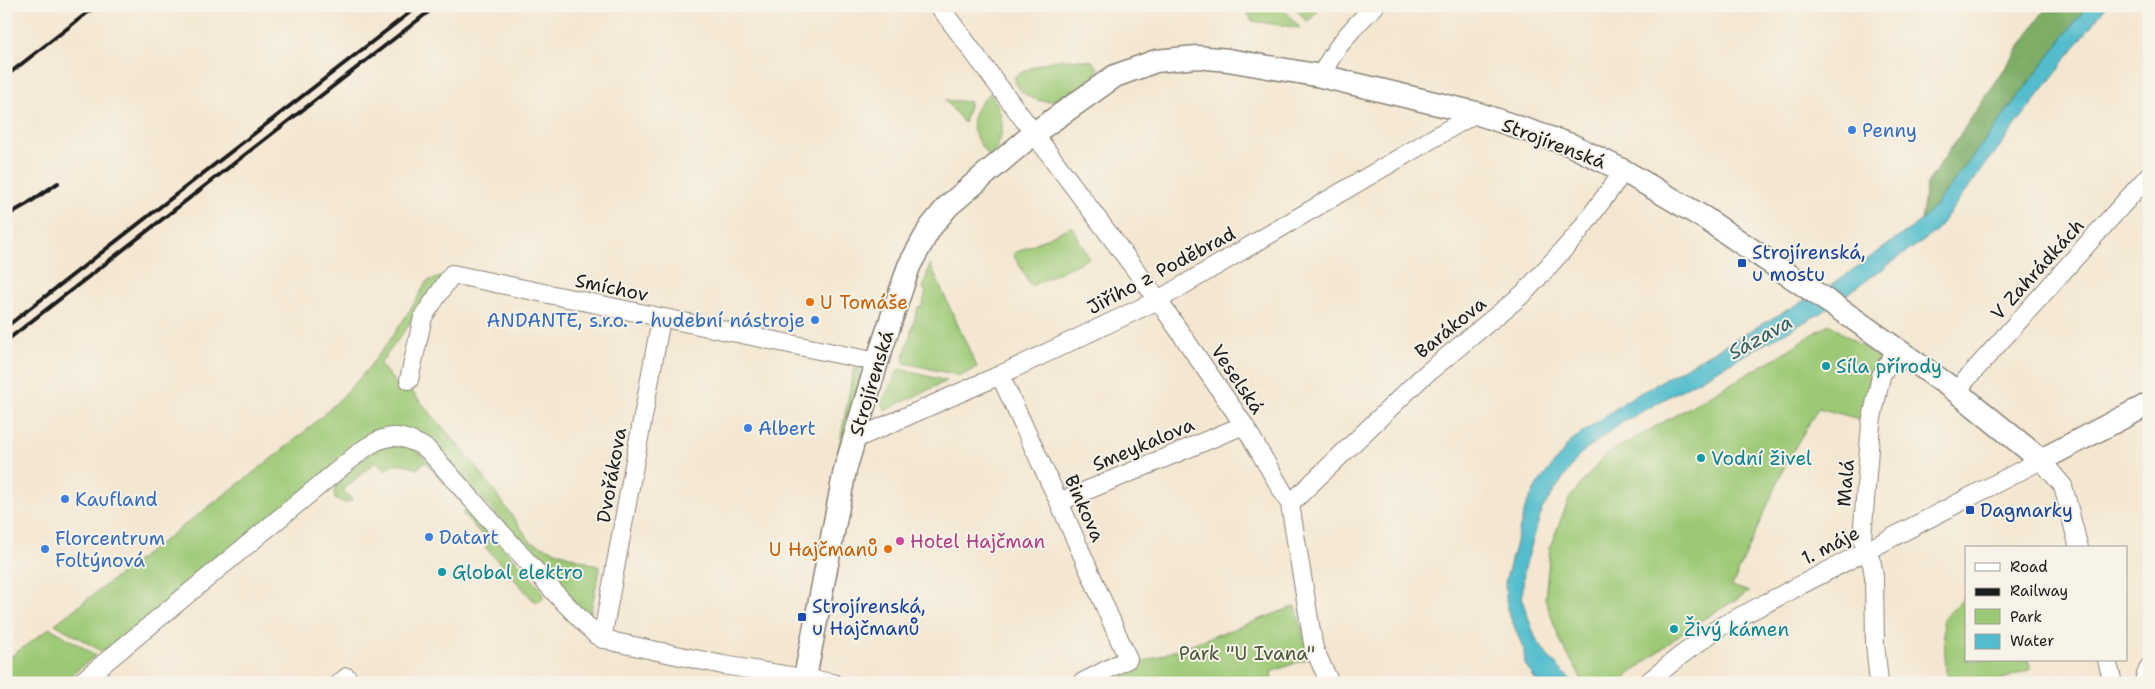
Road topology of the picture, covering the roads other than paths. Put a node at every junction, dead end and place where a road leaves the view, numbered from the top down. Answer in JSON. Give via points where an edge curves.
{"nodes":[{"id":1,"x":939,"y":6,"type":"edge"},
{"id":2,"x":1375,"y":6,"type":"edge"},
{"id":3,"x":1321,"y":76,"type":"junction"},
{"id":4,"x":1476,"y":114,"type":"junction"},
{"id":5,"x":1033,"y":134,"type":"junction"},
{"id":6,"x":1624,"y":171,"type":"junction"},
{"id":7,"x":2149,"y":175,"type":"edge"},
{"id":8,"x":1158,"y":300,"type":"junction"},
{"id":9,"x":661,"y":319,"type":"junction"},
{"id":10,"x":1896,"y":349,"type":"junction"},
{"id":11,"x":877,"y":362,"type":"junction"},
{"id":12,"x":1000,"y":375,"type":"junction"},
{"id":13,"x":409,"y":380,"type":"dead end"},
{"id":14,"x":1956,"y":391,"type":"junction"},
{"id":15,"x":2149,"y":404,"type":"edge"},
{"id":16,"x":1244,"y":425,"type":"junction"},
{"id":17,"x":853,"y":440,"type":"junction"},
{"id":18,"x":2041,"y":460,"type":"junction"},
{"id":19,"x":1059,"y":502,"type":"junction"},
{"id":20,"x":1290,"y":504,"type":"junction"},
{"id":21,"x":2078,"y":546,"type":"edge"},
{"id":22,"x":1865,"y":551,"type":"junction"},
{"id":23,"x":602,"y":638,"type":"junction"},
{"id":24,"x":2108,"y":662,"type":"edge"},
{"id":25,"x":2149,"y":667,"type":"edge"},
{"id":26,"x":804,"y":680,"type":"edge"},
{"id":27,"x":80,"y":683,"type":"edge"},
{"id":28,"x":833,"y":683,"type":"edge"},
{"id":29,"x":1081,"y":683,"type":"edge"},
{"id":30,"x":1330,"y":683,"type":"edge"},
{"id":31,"x":1650,"y":683,"type":"edge"},
{"id":32,"x":1879,"y":683,"type":"edge"},
{"id":33,"x":2113,"y":683,"type":"edge"},
{"id":34,"x":2148,"y":683,"type":"edge"}],
"edges":[{"from":1,"to":5,"type":"street"},
{"from":2,"to":3,"type":"street","via":[[1343,39]]},
{"from":3,"to":4,"type":"street","name":"Strojírenská"},
{"from":3,"to":5,"type":"street","name":"Strojírenská","via":[[1197,56],[1156,61],[1097,87]]},
{"from":4,"to":6,"type":"street","name":"Strojírenská","via":[[1570,145]]},
{"from":4,"to":8,"type":"street","name":"Jiřího z Poděbrad"},
{"from":5,"to":8,"type":"street","name":"Veselská"},
{"from":5,"to":11,"type":"street","name":"Strojírenská","via":[[948,206],[930,228],[909,266]]},
{"from":6,"to":10,"type":"street","name":"Strojírenská","via":[[1706,220]]},
{"from":6,"to":20,"type":"street","name":"Barákova","via":[[1575,237],[1524,293],[1421,378]]},
{"from":7,"to":14,"type":"street","name":"V Zahrádkách"},
{"from":8,"to":12,"type":"street","name":"Jiřího z Poděbrad"},
{"from":8,"to":16,"type":"street","name":"Veselská"},
{"from":9,"to":11,"type":"street","name":"Smíchov"},
{"from":9,"to":13,"type":"street","name":"Smíchov","via":[[452,274],[423,317]]},
{"from":9,"to":23,"type":"street","name":"Dvořákova"},
{"from":10,"to":14,"type":"street","name":"Strojírenská"},
{"from":10,"to":22,"type":"street","name":"Malá","via":[[1881,376],[1871,423],[1862,539]]},
{"from":11,"to":17,"type":"street","name":"Strojírenská"},
{"from":12,"to":17,"type":"street","name":"Jiřího z Poděbrad"},
{"from":12,"to":19,"type":"street","name":"Binkova"},
{"from":14,"to":18,"type":"street","name":"Strojírenská"},
{"from":15,"to":18,"type":"street"},
{"from":16,"to":19,"type":"street","name":"Smeykalova"},
{"from":16,"to":20,"type":"street","name":"Veselská"},
{"from":17,"to":26,"type":"street","name":"Strojírenská"},
{"from":18,"to":21,"type":"street","via":[[2063,486]]},
{"from":18,"to":22,"type":"street","name":"1. máje"},
{"from":19,"to":29,"type":"street","name":"Binkova","via":[[1128,660]]},
{"from":20,"to":30,"type":"street","name":"Veselská","via":[[1314,649]]},
{"from":22,"to":31,"type":"street","name":"1. máje","via":[[1720,628],[1680,656]]},
{"from":22,"to":32,"type":"street","name":"Malá","via":[[1874,576]]},
{"from":23,"to":26,"type":"street"},
{"from":23,"to":27,"type":"street","via":[[589,630],[427,449],[408,437],[388,437],[361,451]]},
{"from":24,"to":33,"type":"street"},
{"from":25,"to":34,"type":"street","via":[[2145,676]]},
{"from":26,"to":28,"type":"street"}]}
